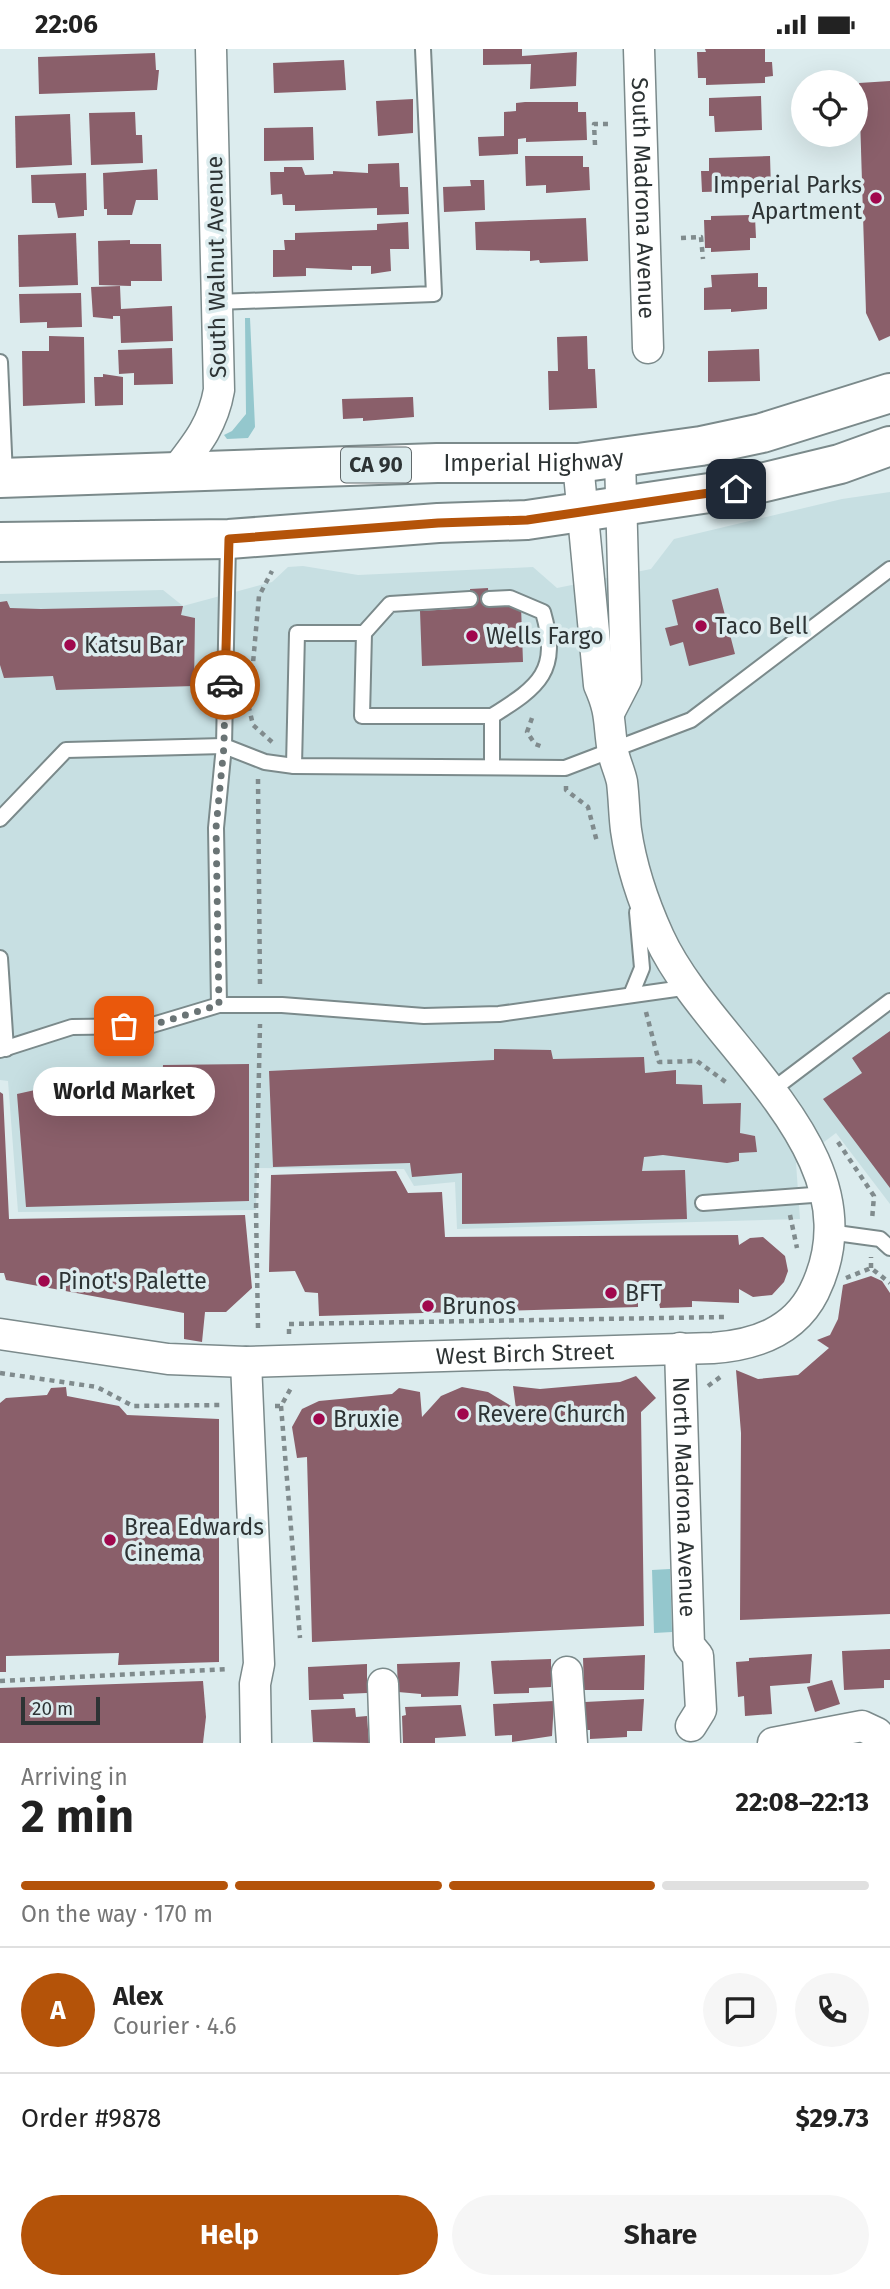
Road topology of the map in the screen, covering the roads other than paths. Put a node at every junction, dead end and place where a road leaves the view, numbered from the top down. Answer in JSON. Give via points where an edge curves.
{"nodes":[{"id":1,"x":211,"y":49,"type":"edge"},
{"id":2,"x":423,"y":49,"type":"edge"},
{"id":3,"x":639,"y":49,"type":"edge"},
{"id":4,"x":217,"y":302,"type":"junction"},
{"id":5,"x":648,"y":348,"type":"dead end"},
{"id":6,"x":0,"y":362,"type":"edge"},
{"id":7,"x":890,"y":393,"type":"edge"},
{"id":8,"x":890,"y":446,"type":"edge"},
{"id":9,"x":620,"y":458,"type":"junction"},
{"id":10,"x":578,"y":463,"type":"junction"},
{"id":11,"x":175,"y":473,"type":"junction"},
{"id":12,"x":2,"y":478,"type":"edge"},
{"id":13,"x":623,"y":506,"type":"junction"},
{"id":14,"x":581,"y":512,"type":"junction"},
{"id":15,"x":229,"y":539,"type":"junction"},
{"id":16,"x":0,"y":542,"type":"edge"},
{"id":17,"x":890,"y":569,"type":"edge"},
{"id":18,"x":470,"y":599,"type":"dead end"},
{"id":19,"x":489,"y":599,"type":"dead end"},
{"id":20,"x":364,"y":633,"type":"junction"},
{"id":21,"x":610,"y":711,"type":"junction"},
{"id":22,"x":492,"y":716,"type":"junction"},
{"id":23,"x":224,"y":746,"type":"junction"},
{"id":24,"x":613,"y":751,"type":"junction"},
{"id":25,"x":294,"y":766,"type":"junction"},
{"id":26,"x":492,"y":766,"type":"junction"},
{"id":27,"x":0,"y":820,"type":"edge"},
{"id":28,"x":632,"y":860,"type":"junction"},
{"id":29,"x":0,"y":958,"type":"edge"},
{"id":30,"x":690,"y":986,"type":"junction"},
{"id":31,"x":631,"y":995,"type":"junction"},
{"id":32,"x":890,"y":1001,"type":"edge"},
{"id":33,"x":219,"y":1005,"type":"junction"},
{"id":34,"x":3,"y":1050,"type":"edge"},
{"id":35,"x":771,"y":1091,"type":"junction"},
{"id":36,"x":826,"y":1194,"type":"junction"},
{"id":37,"x":703,"y":1203,"type":"dead end"},
{"id":38,"x":829,"y":1232,"type":"junction"},
{"id":39,"x":890,"y":1248,"type":"edge"},
{"id":40,"x":0,"y":1334,"type":"edge"},
{"id":41,"x":680,"y":1348,"type":"junction"},
{"id":42,"x":246,"y":1362,"type":"junction"},
{"id":43,"x":258,"y":1664,"type":"junction"},
{"id":44,"x":567,"y":1672,"type":"dead end"},
{"id":45,"x":383,"y":1684,"type":"dead end"},
{"id":46,"x":691,"y":1735,"type":"edge"},
{"id":47,"x":882,"y":1738,"type":"edge"},
{"id":48,"x":257,"y":1743,"type":"edge"},
{"id":49,"x":275,"y":1743,"type":"edge"},
{"id":50,"x":385,"y":1743,"type":"edge"},
{"id":51,"x":572,"y":1743,"type":"edge"},
{"id":52,"x":773,"y":1743,"type":"edge"},
{"id":53,"x":787,"y":1743,"type":"edge"}],
"edges":[{"from":1,"to":4,"type":"street","name":"South Walnut Avenue"},
{"from":2,"to":4,"type":"lane","via":[[434,293]]},
{"from":3,"to":5,"type":"street","name":"South Madrona Avenue"},
{"from":4,"to":11,"type":"street","name":"South Walnut Avenue","via":[[219,390],[215,413],[206,433]]},
{"from":6,"to":12,"type":"lane"},
{"from":7,"to":9,"type":"main road","name":"Imperial Highway","number":"CA 90","via":[[762,433]]},
{"from":8,"to":13,"type":"main road","via":[[840,464],[736,489]]},
{"from":9,"to":10,"type":"main road","name":"Imperial Highway","number":"CA 90"},
{"from":9,"to":13,"type":"street"},
{"from":10,"to":11,"type":"main road","name":"Imperial Highway","number":"CA 90"},
{"from":10,"to":14,"type":"street","name":"West Birch Street"},
{"from":11,"to":12,"type":"main road","name":"Imperial Highway","number":"CA 90"},
{"from":13,"to":14,"type":"main road"},
{"from":13,"to":21,"type":"street","via":[[626,680]]},
{"from":14,"to":15,"type":"main road","via":[[527,520]]},
{"from":14,"to":21,"type":"street","name":"West Birch Street","via":[[599,685]]},
{"from":15,"to":16,"type":"main road"},
{"from":15,"to":23,"type":"lane"},
{"from":17,"to":24,"type":"lane","via":[[703,712]]},
{"from":18,"to":20,"type":"lane","via":[[390,604]]},
{"from":19,"to":22,"type":"lane","via":[[510,599],[543,612],[551,641],[545,672],[529,692]]},
{"from":20,"to":22,"type":"lane","via":[[362,716]]},
{"from":20,"to":25,"type":"lane","via":[[297,633]]},
{"from":21,"to":24,"type":"street","name":"West Birch Street"},
{"from":22,"to":26,"type":"lane"},
{"from":23,"to":25,"type":"lane","via":[[265,762]]},
{"from":23,"to":27,"type":"lane","via":[[66,750]]},
{"from":23,"to":33,"type":"lane","via":[[216,828]]},
{"from":24,"to":26,"type":"lane","via":[[565,768]]},
{"from":24,"to":28,"type":"street","name":"West Birch Street"},
{"from":25,"to":26,"type":"lane"},
{"from":28,"to":30,"type":"street","name":"West Birch Street","via":[[659,938]]},
{"from":28,"to":31,"type":"lane","via":[[642,968]]},
{"from":29,"to":34,"type":"lane"},
{"from":30,"to":31,"type":"lane"},
{"from":30,"to":35,"type":"street","name":"West Birch Street"},
{"from":31,"to":33,"type":"lane","via":[[499,1014],[424,1016]]},
{"from":32,"to":35,"type":"lane"},
{"from":33,"to":34,"type":"lane","via":[[149,1026],[72,1027]]},
{"from":35,"to":36,"type":"street","name":"West Birch Street","via":[[807,1145]]},
{"from":36,"to":37,"type":"lane"},
{"from":36,"to":38,"type":"street","name":"West Birch Street"},
{"from":38,"to":39,"type":"lane","via":[[871,1237]]},
{"from":38,"to":41,"type":"street","name":"West Birch Street","via":[[819,1281],[801,1310],[779,1332],[740,1346]]},
{"from":40,"to":42,"type":"street","name":"West Birch Street","via":[[168,1359]]},
{"from":41,"to":42,"type":"street","name":"West Birch Street"},
{"from":41,"to":46,"type":"street","name":"North Madrona Avenue","via":[[689,1646],[698,1656],[701,1710]]},
{"from":42,"to":43,"type":"street"},
{"from":43,"to":48,"type":"street"},
{"from":43,"to":49,"type":"street","via":[[272,1692]]},
{"from":44,"to":51,"type":"street"},
{"from":45,"to":50,"type":"street"},
{"from":47,"to":53,"type":"street","via":[[862,1726]]},
{"from":52,"to":53,"type":"street"}]}
